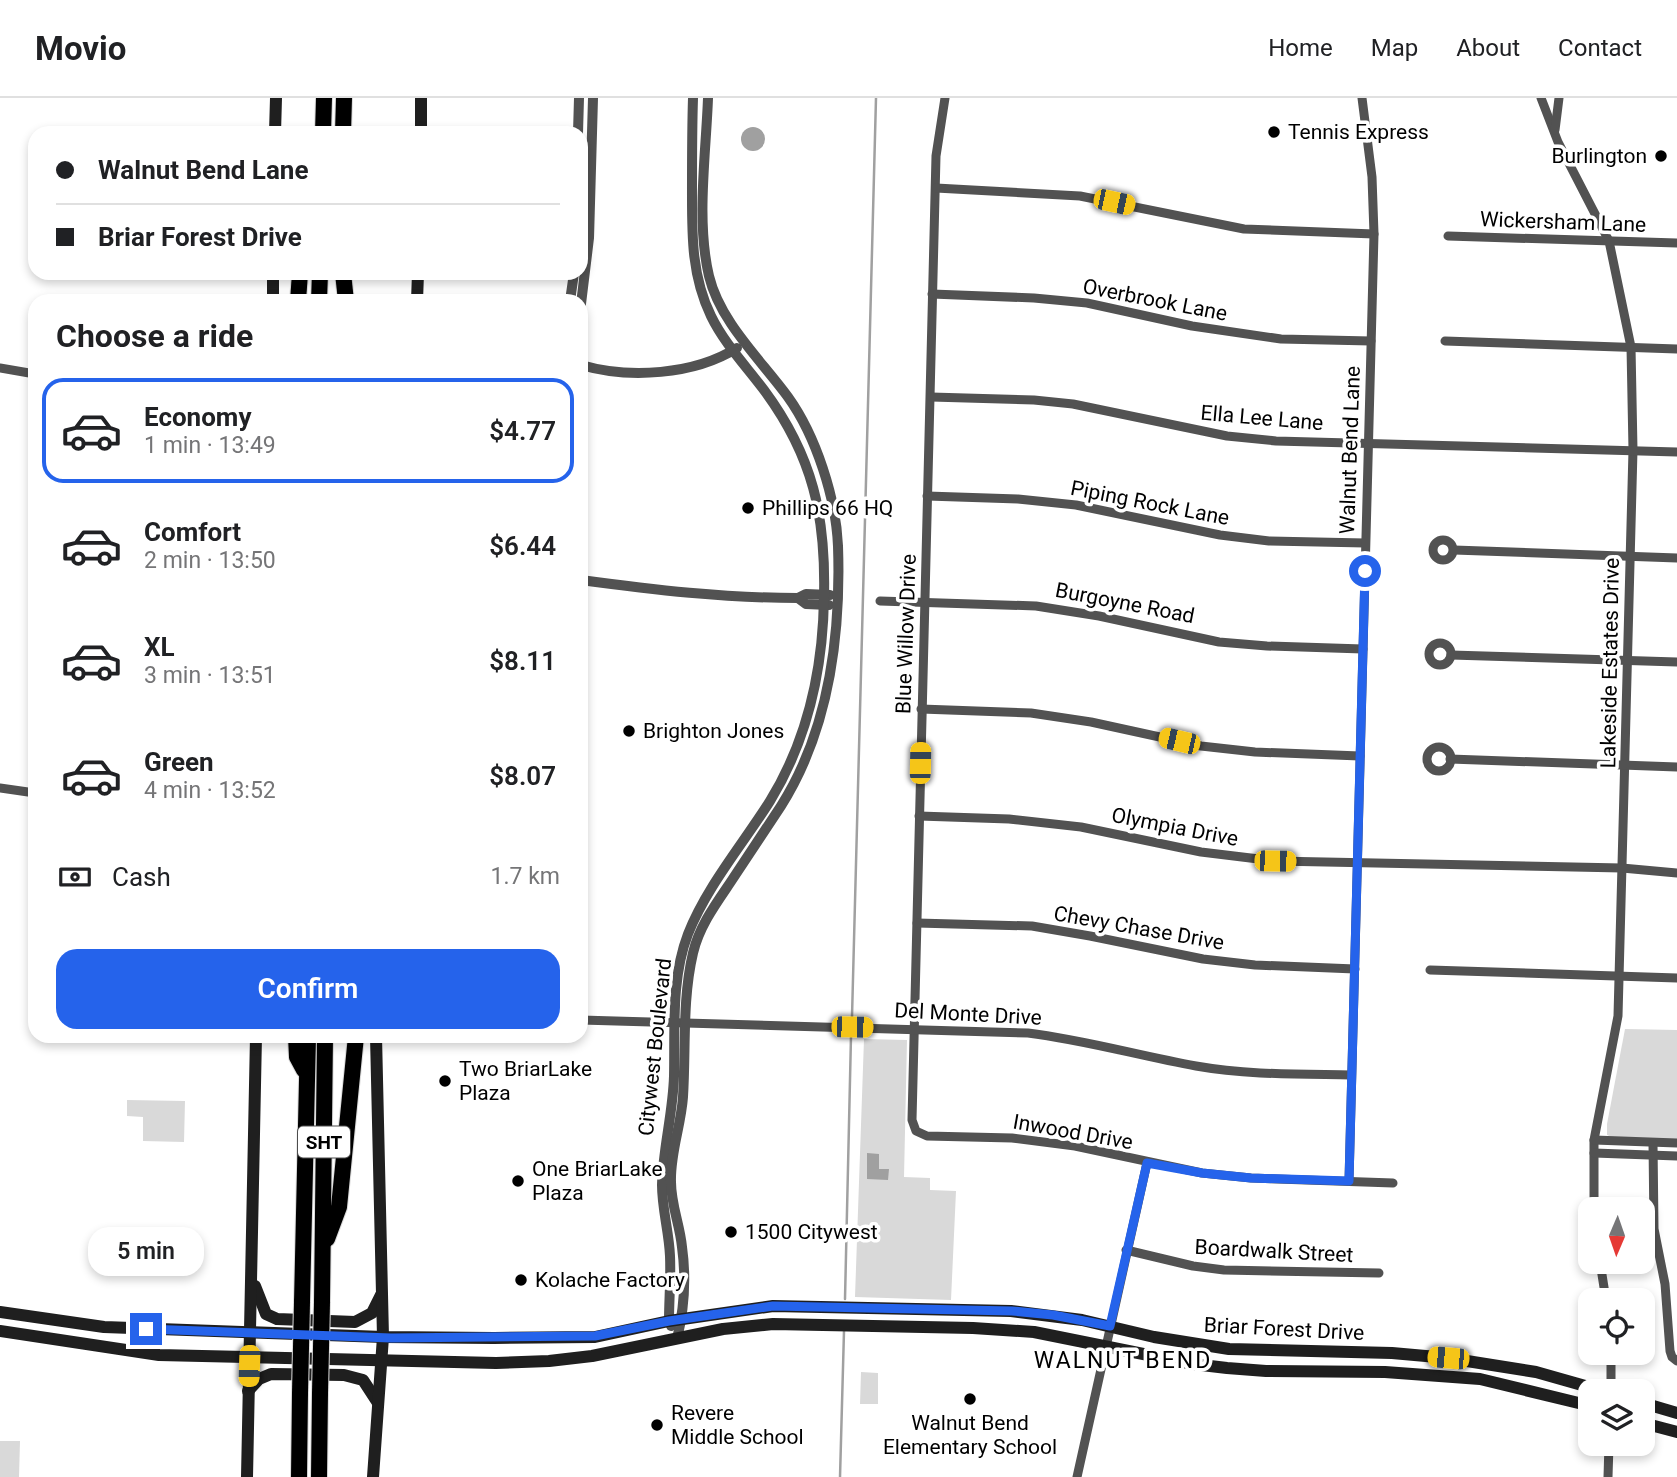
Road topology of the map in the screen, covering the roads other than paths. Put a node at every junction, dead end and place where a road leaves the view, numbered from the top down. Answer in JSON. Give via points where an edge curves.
{"nodes":[{"id":1,"x":276,"y":98,"type":"edge"},
{"id":2,"x":324,"y":98,"type":"edge"},
{"id":3,"x":344,"y":98,"type":"edge"},
{"id":4,"x":421,"y":98,"type":"edge"},
{"id":5,"x":579,"y":98,"type":"edge"},
{"id":6,"x":593,"y":98,"type":"edge"},
{"id":7,"x":692,"y":98,"type":"edge"},
{"id":8,"x":708,"y":98,"type":"edge"},
{"id":9,"x":945,"y":98,"type":"edge"},
{"id":10,"x":1362,"y":98,"type":"edge"},
{"id":11,"x":1541,"y":98,"type":"edge"},
{"id":12,"x":1559,"y":98,"type":"edge"},
{"id":13,"x":275,"y":126,"type":"edge"},
{"id":14,"x":323,"y":126,"type":"edge"},
{"id":15,"x":343,"y":126,"type":"edge"},
{"id":16,"x":421,"y":126,"type":"edge"},
{"id":17,"x":582,"y":126,"type":"edge"},
{"id":18,"x":585,"y":126,"type":"edge"},
{"id":19,"x":1555,"y":131,"type":"junction"},
{"id":20,"x":936,"y":188,"type":"junction"},
{"id":21,"x":1374,"y":234,"type":"junction"},
{"id":22,"x":1448,"y":236,"type":"dead end"},
{"id":23,"x":1609,"y":241,"type":"junction"},
{"id":24,"x":1677,"y":243,"type":"edge"},
{"id":25,"x":932,"y":294,"type":"junction"},
{"id":26,"x":1371,"y":341,"type":"junction"},
{"id":27,"x":1445,"y":341,"type":"dead end"},
{"id":28,"x":745,"y":343,"type":"junction"},
{"id":29,"x":1631,"y":346,"type":"junction"},
{"id":30,"x":1677,"y":349,"type":"edge"},
{"id":31,"x":733,"y":351,"type":"junction"},
{"id":32,"x":588,"y":366,"type":"edge"},
{"id":33,"x":0,"y":368,"type":"edge"},
{"id":34,"x":28,"y":373,"type":"edge"},
{"id":35,"x":930,"y":397,"type":"junction"},
{"id":36,"x":1368,"y":443,"type":"junction"},
{"id":37,"x":1633,"y":450,"type":"junction"},
{"id":38,"x":1677,"y":452,"type":"edge"},
{"id":39,"x":927,"y":496,"type":"junction"},
{"id":40,"x":1365,"y":543,"type":"junction"},
{"id":41,"x":1454,"y":550,"type":"dead end"},
{"id":42,"x":1630,"y":555,"type":"junction"},
{"id":43,"x":1677,"y":558,"type":"edge"},
{"id":44,"x":588,"y":581,"type":"edge"},
{"id":45,"x":830,"y":600,"type":"junction"},
{"id":46,"x":880,"y":601,"type":"dead end"},
{"id":47,"x":925,"y":603,"type":"junction"},
{"id":48,"x":1363,"y":649,"type":"junction"},
{"id":49,"x":1451,"y":654,"type":"dead end"},
{"id":50,"x":1627,"y":659,"type":"junction"},
{"id":51,"x":1677,"y":662,"type":"edge"},
{"id":52,"x":921,"y":709,"type":"junction"},
{"id":53,"x":1360,"y":755,"type":"junction"},
{"id":54,"x":1450,"y":759,"type":"dead end"},
{"id":55,"x":1625,"y":764,"type":"junction"},
{"id":56,"x":1677,"y":767,"type":"edge"},
{"id":57,"x":0,"y":788,"type":"edge"},
{"id":58,"x":28,"y":792,"type":"edge"},
{"id":59,"x":919,"y":816,"type":"junction"},
{"id":60,"x":1357,"y":863,"type":"junction"},
{"id":61,"x":1622,"y":868,"type":"junction"},
{"id":62,"x":1677,"y":873,"type":"edge"},
{"id":63,"x":917,"y":923,"type":"junction"},
{"id":64,"x":1355,"y":969,"type":"junction"},
{"id":65,"x":1430,"y":970,"type":"dead end"},
{"id":66,"x":1620,"y":975,"type":"junction"},
{"id":67,"x":1677,"y":978,"type":"edge"},
{"id":68,"x":588,"y":1020,"type":"edge"},
{"id":69,"x":681,"y":1022,"type":"junction"},
{"id":70,"x":915,"y":1028,"type":"junction"},
{"id":71,"x":256,"y":1043,"type":"edge"},
{"id":72,"x":296,"y":1043,"type":"edge"},
{"id":73,"x":308,"y":1043,"type":"edge"},
{"id":74,"x":326,"y":1043,"type":"edge"},
{"id":75,"x":355,"y":1043,"type":"edge"},
{"id":76,"x":376,"y":1043,"type":"edge"},
{"id":77,"x":1351,"y":1075,"type":"junction"},
{"id":78,"x":307,"y":1077,"type":"junction"},
{"id":79,"x":956,"y":1137,"type":"joint"},
{"id":80,"x":1594,"y":1140,"type":"junction"},
{"id":81,"x":1653,"y":1143,"type":"junction"},
{"id":82,"x":1677,"y":1143,"type":"edge"},
{"id":83,"x":1594,"y":1153,"type":"junction"},
{"id":84,"x":1652,"y":1156,"type":"junction"},
{"id":85,"x":1677,"y":1156,"type":"edge"},
{"id":86,"x":1147,"y":1163,"type":"junction"},
{"id":87,"x":1349,"y":1181,"type":"junction"},
{"id":88,"x":1393,"y":1183,"type":"dead end"},
{"id":89,"x":1594,"y":1197,"type":"edge"},
{"id":90,"x":323,"y":1248,"type":"junction"},
{"id":91,"x":1126,"y":1250,"type":"junction"},
{"id":92,"x":1379,"y":1273,"type":"dead end"},
{"id":93,"x":252,"y":1279,"type":"junction"},
{"id":94,"x":382,"y":1293,"type":"junction"},
{"id":95,"x":773,"y":1306,"type":"junction"},
{"id":96,"x":884,"y":1308,"type":"junction"},
{"id":97,"x":0,"y":1312,"type":"edge"},
{"id":98,"x":675,"y":1320,"type":"junction"},
{"id":99,"x":773,"y":1324,"type":"junction"},
{"id":100,"x":884,"y":1326,"type":"junction"},
{"id":101,"x":1110,"y":1326,"type":"junction"},
{"id":102,"x":0,"y":1331,"type":"edge"},
{"id":103,"x":251,"y":1331,"type":"junction"},
{"id":104,"x":383,"y":1337,"type":"junction"},
{"id":105,"x":494,"y":1338,"type":"junction"},
{"id":106,"x":677,"y":1339,"type":"junction"},
{"id":107,"x":1105,"y":1346,"type":"junction"},
{"id":108,"x":249,"y":1357,"type":"junction"},
{"id":109,"x":382,"y":1360,"type":"junction"},
{"id":110,"x":1677,"y":1362,"type":"edge"},
{"id":111,"x":496,"y":1363,"type":"junction"},
{"id":112,"x":1578,"y":1384,"type":"edge"},
{"id":113,"x":248,"y":1391,"type":"junction"},
{"id":114,"x":378,"y":1403,"type":"junction"},
{"id":115,"x":1578,"y":1403,"type":"edge"},
{"id":116,"x":1655,"y":1407,"type":"edge"},
{"id":117,"x":1677,"y":1413,"type":"edge"},
{"id":118,"x":1655,"y":1426,"type":"edge"},
{"id":119,"x":1677,"y":1432,"type":"edge"},
{"id":120,"x":1609,"y":1456,"type":"edge"},
{"id":121,"x":247,"y":1477,"type":"edge"},
{"id":122,"x":299,"y":1477,"type":"edge"},
{"id":123,"x":319,"y":1477,"type":"edge"},
{"id":124,"x":373,"y":1477,"type":"edge"},
{"id":125,"x":1076,"y":1477,"type":"edge"},
{"id":126,"x":1608,"y":1477,"type":"edge"}],
"edges":[{"from":1,"to":13,"type":"main road"},
{"from":2,"to":14,"type":"highway"},
{"from":3,"to":15,"type":"highway"},
{"from":4,"to":16,"type":"main road"},
{"from":5,"to":17,"type":"street"},
{"from":6,"to":18,"type":"street"},
{"from":7,"to":31,"type":"street","name":"Citywest Boulevard","via":[[693,257],[711,317]]},
{"from":8,"to":28,"type":"street","name":"Citywest Boulevard","via":[[703,223],[709,276]]},
{"from":9,"to":20,"type":"street","name":"Blue Willow Drive"},
{"from":10,"to":21,"type":"street","name":"Walnut Bend Lane"},
{"from":11,"to":19,"type":"street","name":"Lakeside Estates Drive"},
{"from":12,"to":19,"type":"street"},
{"from":19,"to":23,"type":"street","name":"Lakeside Estates Drive"},
{"from":20,"to":21,"type":"street","via":[[1080,196],[1244,229]]},
{"from":20,"to":25,"type":"street","name":"Blue Willow Drive"},
{"from":21,"to":26,"type":"street","name":"Walnut Bend Lane"},
{"from":22,"to":23,"type":"street","name":"Wickersham Lane"},
{"from":23,"to":24,"type":"street","name":"Wickersham Lane"},
{"from":23,"to":29,"type":"street","name":"Lakeside Estates Drive"},
{"from":25,"to":26,"type":"street","name":"Overbrook Lane","via":[[1087,303],[1234,334]]},
{"from":25,"to":35,"type":"street","name":"Blue Willow Drive"},
{"from":26,"to":36,"type":"street","name":"Walnut Bend Lane"},
{"from":27,"to":29,"type":"street"},
{"from":28,"to":31,"type":"street"},
{"from":28,"to":45,"type":"street","name":"Citywest Boulevard","via":[[789,398],[820,463],[834,509],[838,545]]},
{"from":29,"to":30,"type":"street"},
{"from":29,"to":37,"type":"street","name":"Lakeside Estates Drive"},
{"from":31,"to":32,"type":"street","via":[[689,370],[621,372]]},
{"from":31,"to":45,"type":"street","name":"Citywest Boulevard","via":[[791,430],[811,475]]},
{"from":33,"to":34,"type":"street"},
{"from":35,"to":36,"type":"street","name":"Ella Lee Lane","via":[[1060,403],[1227,436]]},
{"from":35,"to":39,"type":"street","name":"Blue Willow Drive"},
{"from":36,"to":37,"type":"street","name":"Ella Lee Lane"},
{"from":36,"to":40,"type":"street","name":"Walnut Bend Lane"},
{"from":37,"to":38,"type":"street","name":"Ella Lee Lane"},
{"from":37,"to":42,"type":"street","name":"Lakeside Estates Drive"},
{"from":39,"to":40,"type":"street","name":"Piping Rock Lane","via":[[1076,505],[1269,541]]},
{"from":39,"to":47,"type":"street","name":"Blue Willow Drive"},
{"from":40,"to":48,"type":"street","name":"Walnut Bend Lane"},
{"from":41,"to":42,"type":"street"},
{"from":42,"to":43,"type":"street"},
{"from":42,"to":50,"type":"street","name":"Lakeside Estates Drive"},
{"from":44,"to":45,"type":"street","via":[[702,595],[798,598],[806,604]]},
{"from":45,"to":69,"type":"street","name":"Citywest Boulevard","via":[[802,735],[772,798],[689,933],[677,986]]},
{"from":46,"to":47,"type":"street","name":"Burgoyne Road"},
{"from":47,"to":48,"type":"street","name":"Burgoyne Road","via":[[1036,606],[1219,642]]},
{"from":47,"to":52,"type":"street","name":"Blue Willow Drive"},
{"from":48,"to":53,"type":"street","name":"Walnut Bend Lane"},
{"from":49,"to":50,"type":"street"},
{"from":50,"to":51,"type":"street"},
{"from":50,"to":55,"type":"street","name":"Lakeside Estates Drive"},
{"from":52,"to":53,"type":"street","via":[[1031,713],[1200,746],[1255,752]]},
{"from":52,"to":59,"type":"street","name":"Blue Willow Drive"},
{"from":53,"to":60,"type":"street","name":"Walnut Bend Lane"},
{"from":54,"to":55,"type":"street"},
{"from":55,"to":56,"type":"street"},
{"from":55,"to":61,"type":"street","name":"Lakeside Estates Drive"},
{"from":57,"to":58,"type":"street"},
{"from":59,"to":60,"type":"street","name":"Olympia Drive","via":[[1081,827],[1237,857]]},
{"from":59,"to":63,"type":"street","name":"Blue Willow Drive"},
{"from":60,"to":61,"type":"street","name":"Olympia Drive"},
{"from":60,"to":64,"type":"street","name":"Walnut Bend Lane"},
{"from":61,"to":62,"type":"street","name":"Olympia Drive"},
{"from":61,"to":66,"type":"street","name":"Lakeside Estates Drive"},
{"from":63,"to":64,"type":"street","name":"Chevy Chase Drive","via":[[1032,926],[1203,960]]},
{"from":63,"to":70,"type":"street","name":"Blue Willow Drive"},
{"from":64,"to":77,"type":"street","name":"Walnut Bend Lane"},
{"from":65,"to":66,"type":"street"},
{"from":66,"to":67,"type":"street"},
{"from":66,"to":80,"type":"street","name":"Lakeside Estates Drive","via":[[1618,1016]]},
{"from":68,"to":69,"type":"street","name":"Del Monte Drive"},
{"from":69,"to":70,"type":"street","name":"Del Monte Drive"},
{"from":69,"to":98,"type":"street","name":"Citywest Boulevard","via":[[683,1102],[671,1182],[682,1247]]},
{"from":70,"to":77,"type":"street","name":"Del Monte Drive","via":[[1064,1037],[1238,1071]]},
{"from":70,"to":79,"type":"street","name":"Blue Willow Drive","via":[[912,1120],[916,1131]]},
{"from":71,"to":93,"type":"main road"},
{"from":72,"to":78,"type":"highway","via":[[297,1057]]},
{"from":73,"to":78,"type":"highway","number":"SHT"},
{"from":74,"to":90,"type":"highway","number":"SHT"},
{"from":75,"to":90,"type":"highway","via":[[339,1207]]},
{"from":76,"to":94,"type":"main road"},
{"from":77,"to":87,"type":"street","name":"Walnut Bend Lane"},
{"from":78,"to":122,"type":"highway","number":"SHT","bridge":true},
{"from":79,"to":86,"type":"street","name":"Inwood Drive","via":[[1050,1143]]},
{"from":80,"to":81,"type":"street"},
{"from":80,"to":83,"type":"street","name":"Lakeside Estates Drive"},
{"from":81,"to":82,"type":"street"},
{"from":81,"to":84,"type":"street"},
{"from":83,"to":84,"type":"street"},
{"from":83,"to":89,"type":"street","name":"Lakeside Estates Drive"},
{"from":84,"to":85,"type":"street"},
{"from":84,"to":110,"type":"street","via":[[1654,1229],[1665,1284],[1670,1351]]},
{"from":86,"to":87,"type":"street","name":"Inwood Drive","via":[[1251,1178]]},
{"from":86,"to":91,"type":"street"},
{"from":87,"to":88,"type":"street","name":"Inwood Drive"},
{"from":90,"to":123,"type":"highway","number":"SHT","bridge":true},
{"from":91,"to":92,"type":"street","name":"Boardwalk Street","via":[[1224,1270]]},
{"from":91,"to":101,"type":"street"},
{"from":93,"to":94,"type":"main road","via":[[266,1314],[277,1319],[355,1322],[372,1313]]},
{"from":93,"to":103,"type":"main road"},
{"from":94,"to":104,"type":"main road"},
{"from":95,"to":96,"type":"main road","name":"Briar Forest Drive"},
{"from":95,"to":98,"type":"main road","name":"Briar Forest Drive"},
{"from":95,"to":99,"type":"main road"},
{"from":96,"to":100,"type":"main road"},
{"from":96,"to":101,"type":"main road","name":"Briar Forest Drive","via":[[1012,1311]]},
{"from":97,"to":103,"type":"main road","name":"Briar Forest Drive","via":[[104,1327]]},
{"from":98,"to":105,"type":"main road","name":"Briar Forest Drive","via":[[595,1336]]},
{"from":98,"to":106,"type":"street","name":"Citywest Boulevard"},
{"from":99,"to":100,"type":"main road","name":"Briar Forest Drive"},
{"from":99,"to":106,"type":"main road","name":"Briar Forest Drive"},
{"from":100,"to":107,"type":"main road","name":"Briar Forest Drive","via":[[1034,1332]]},
{"from":101,"to":107,"type":"street"},
{"from":101,"to":112,"type":"main road","name":"Briar Forest Drive","via":[[1229,1349],[1448,1358]]},
{"from":102,"to":108,"type":"main road","name":"Briar Forest Drive","via":[[159,1355]]},
{"from":103,"to":104,"type":"main road","name":"Briar Forest Drive"},
{"from":103,"to":108,"type":"main road"},
{"from":104,"to":105,"type":"main road","name":"Briar Forest Drive"},
{"from":104,"to":109,"type":"main road"},
{"from":105,"to":111,"type":"main road"},
{"from":106,"to":111,"type":"main road","name":"Briar Forest Drive","via":[[549,1362]]},
{"from":107,"to":115,"type":"main road","name":"Briar Forest Drive","via":[[1230,1368],[1480,1380]]},
{"from":107,"to":125,"type":"street"},
{"from":108,"to":109,"type":"main road","name":"Briar Forest Drive"},
{"from":108,"to":113,"type":"main road"},
{"from":109,"to":111,"type":"main road","name":"Briar Forest Drive"},
{"from":109,"to":114,"type":"main road"},
{"from":113,"to":114,"type":"main road","via":[[259,1378],[271,1374],[344,1375],[363,1380]]},
{"from":113,"to":121,"type":"main road"},
{"from":114,"to":124,"type":"main road"},
{"from":116,"to":117,"type":"main road"},
{"from":118,"to":119,"type":"main road"},
{"from":120,"to":126,"type":"street"}]}
